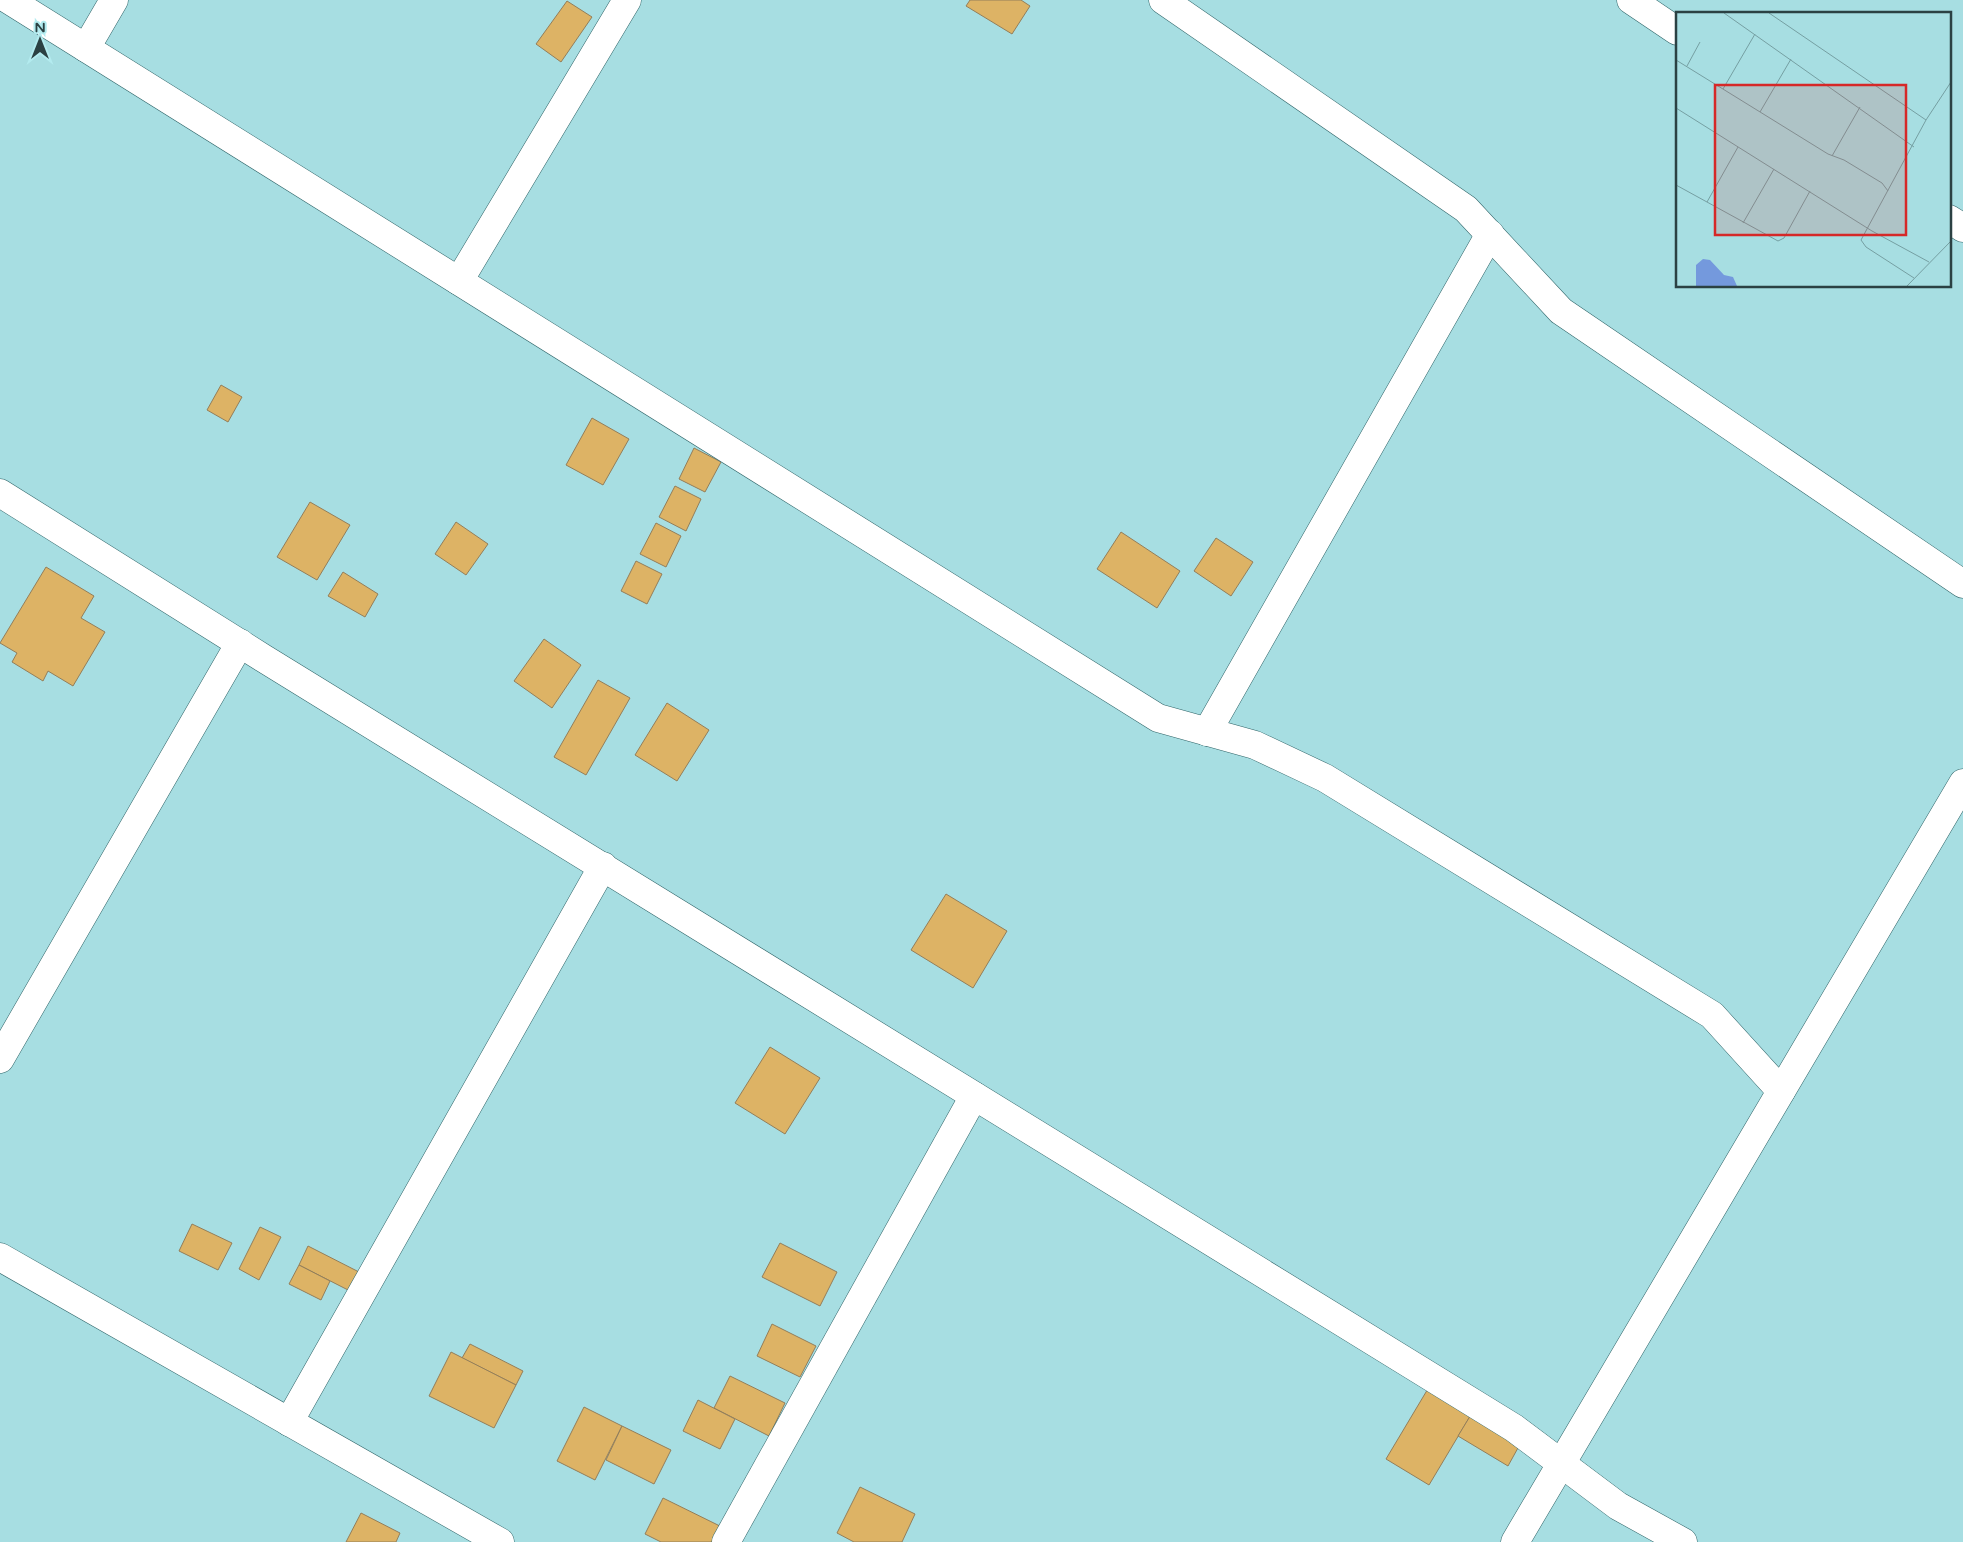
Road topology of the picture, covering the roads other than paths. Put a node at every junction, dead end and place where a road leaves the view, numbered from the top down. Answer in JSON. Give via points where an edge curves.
{"nodes":[{"id":1,"x":9,"y":0,"type":"edge"},
{"id":2,"x":114,"y":0,"type":"edge"},
{"id":3,"x":626,"y":0,"type":"edge"},
{"id":4,"x":1163,"y":0,"type":"edge"},
{"id":5,"x":1631,"y":0,"type":"edge"},
{"id":6,"x":1676,"y":30,"type":"edge"},
{"id":7,"x":86,"y":48,"type":"junction"},
{"id":8,"x":1950,"y":220,"type":"edge"},
{"id":9,"x":1963,"y":228,"type":"edge"},
{"id":10,"x":1490,"y":234,"type":"junction"},
{"id":11,"x":459,"y":280,"type":"junction"},
{"id":12,"x":0,"y":493,"type":"edge"},
{"id":13,"x":1963,"y":584,"type":"edge"},
{"id":14,"x":240,"y":643,"type":"junction"},
{"id":15,"x":1207,"y":732,"type":"junction"},
{"id":16,"x":1963,"y":783,"type":"edge"},
{"id":17,"x":603,"y":866,"type":"junction"},
{"id":18,"x":0,"y":1059,"type":"edge"},
{"id":19,"x":1781,"y":1090,"type":"junction"},
{"id":20,"x":974,"y":1096,"type":"junction"},
{"id":21,"x":0,"y":1258,"type":"edge"},
{"id":22,"x":289,"y":1422,"type":"junction"},
{"id":23,"x":1560,"y":1463,"type":"junction"},
{"id":24,"x":500,"y":1542,"type":"edge"},
{"id":25,"x":726,"y":1542,"type":"edge"},
{"id":26,"x":1515,"y":1542,"type":"edge"},
{"id":27,"x":1683,"y":1542,"type":"edge"}],
"edges":[{"from":1,"to":7,"type":"street"},
{"from":2,"to":7,"type":"street"},
{"from":3,"to":11,"type":"street"},
{"from":4,"to":10,"type":"street","via":[[1466,208]]},
{"from":5,"to":6,"type":"street"},
{"from":7,"to":11,"type":"street"},
{"from":8,"to":9,"type":"street"},
{"from":10,"to":13,"type":"street","via":[[1562,311]]},
{"from":10,"to":15,"type":"street"},
{"from":11,"to":15,"type":"street","via":[[1158,718]]},
{"from":12,"to":14,"type":"street"},
{"from":14,"to":17,"type":"street"},
{"from":14,"to":18,"type":"street"},
{"from":15,"to":19,"type":"street","via":[[1255,745],[1325,778],[1712,1015]]},
{"from":16,"to":19,"type":"street"},
{"from":17,"to":20,"type":"street"},
{"from":17,"to":22,"type":"street"},
{"from":19,"to":23,"type":"street"},
{"from":20,"to":23,"type":"street","via":[[1514,1428]]},
{"from":20,"to":25,"type":"street"},
{"from":21,"to":22,"type":"street"},
{"from":22,"to":24,"type":"street"},
{"from":23,"to":26,"type":"street"},
{"from":23,"to":27,"type":"street","via":[[1618,1506]]}]}
